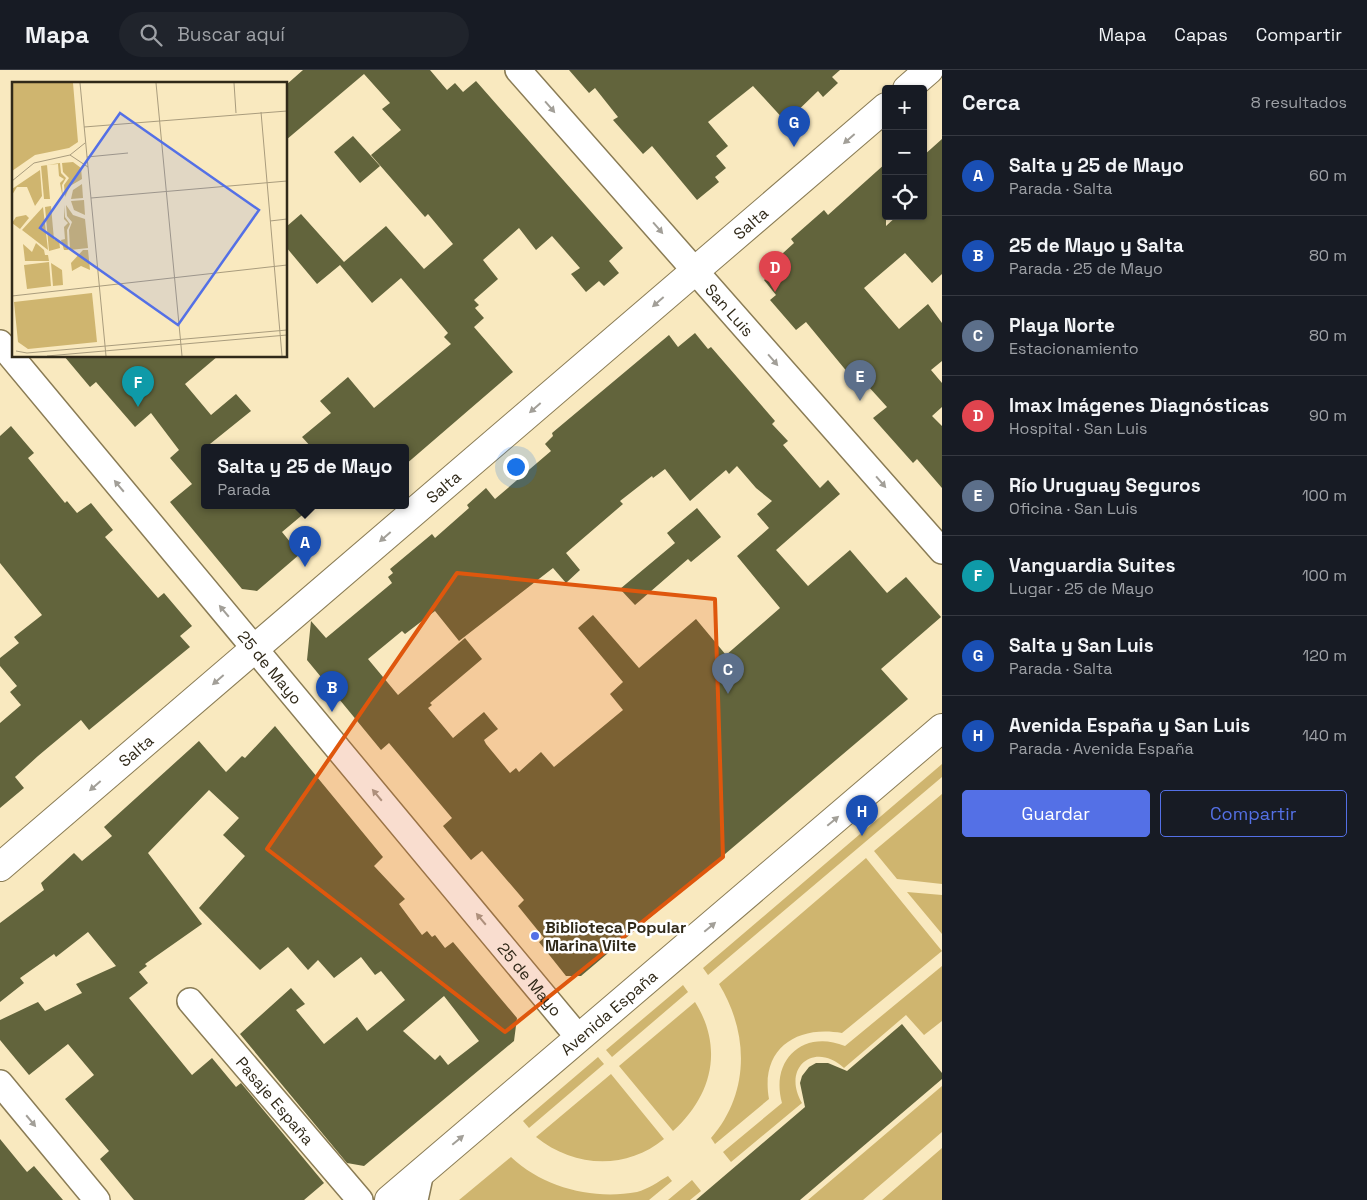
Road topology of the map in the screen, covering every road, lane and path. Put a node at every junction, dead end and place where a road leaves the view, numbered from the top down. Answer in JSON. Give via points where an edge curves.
{"nodes":[{"id":1,"x":518,"y":70,"type":"edge"},
{"id":2,"x":929,"y":70,"type":"edge"},
{"id":3,"x":912,"y":85,"type":"edge"},
{"id":4,"x":882,"y":110,"type":"edge"},
{"id":5,"x":695,"y":270,"type":"junction"},
{"id":6,"x":0,"y":343,"type":"edge"},
{"id":7,"x":12,"y":357,"type":"edge"},
{"id":8,"x":13,"y":358,"type":"edge"},
{"id":9,"x":942,"y":551,"type":"edge"},
{"id":10,"x":255,"y":648,"type":"junction"},
{"id":11,"x":942,"y":728,"type":"edge"},
{"id":12,"x":0,"y":867,"type":"edge"},
{"id":13,"x":190,"y":1001,"type":"dead end"},
{"id":14,"x":579,"y":1038,"type":"junction"},
{"id":15,"x":0,"y":1083,"type":"edge"},
{"id":16,"x":421,"y":1172,"type":"junction"},
{"id":17,"x":97,"y":1200,"type":"edge"},
{"id":18,"x":360,"y":1200,"type":"edge"},
{"id":19,"x":389,"y":1200,"type":"edge"},
{"id":20,"x":416,"y":1200,"type":"edge"}],
"edges":[{"from":1,"to":5,"type":"street","name":"San Luis","one_way":true},
{"from":2,"to":3,"type":"main road"},
{"from":4,"to":5,"type":"main road","name":"Salta","one_way":true},
{"from":5,"to":9,"type":"street","name":"San Luis","one_way":true},
{"from":5,"to":10,"type":"main road","name":"Salta","one_way":true},
{"from":7,"to":6,"type":"street","name":"25 de Mayo","one_way":true},
{"from":10,"to":8,"type":"street","name":"25 de Mayo","one_way":true},
{"from":10,"to":12,"type":"main road","name":"Salta","one_way":true},
{"from":14,"to":10,"type":"street","name":"25 de Mayo","one_way":true},
{"from":14,"to":11,"type":"main road","name":"Avenida España","one_way":true},
{"from":13,"to":18,"type":"street","name":"Pasaje España"},
{"from":16,"to":14,"type":"main road","name":"Avenida España","one_way":true},
{"from":15,"to":17,"type":"street","one_way":true},
{"from":16,"to":19,"type":"main road","name":"Avenida España"},
{"from":16,"to":20,"type":"street"}]}
